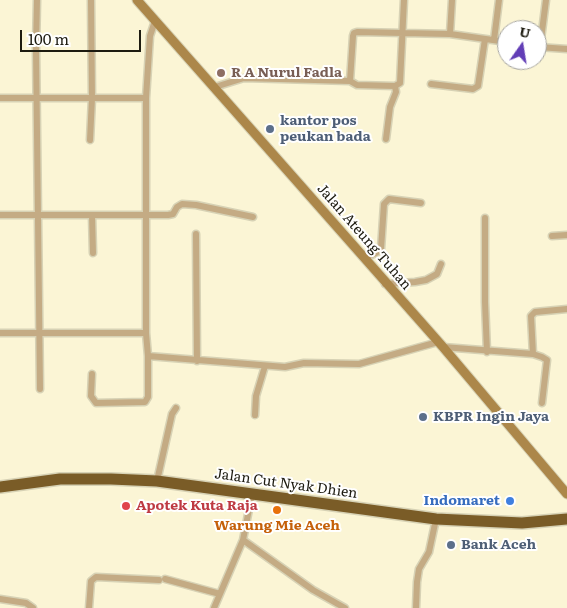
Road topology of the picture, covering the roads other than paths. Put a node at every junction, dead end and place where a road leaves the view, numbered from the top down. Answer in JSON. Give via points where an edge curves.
{"nodes":[{"id":1,"x":38,"y":0,"type":"edge"},
{"id":2,"x":91,"y":0,"type":"edge"},
{"id":3,"x":137,"y":0,"type":"edge"},
{"id":4,"x":404,"y":0,"type":"edge"},
{"id":5,"x":452,"y":0,"type":"edge"},
{"id":6,"x":499,"y":0,"type":"edge"},
{"id":7,"x":546,"y":0,"type":"edge"},
{"id":8,"x":543,"y":20,"type":"edge"},
{"id":9,"x":155,"y":21,"type":"junction"},
{"id":10,"x":402,"y":33,"type":"junction"},
{"id":11,"x":450,"y":34,"type":"junction"},
{"id":12,"x":485,"y":39,"type":"junction"},
{"id":13,"x":494,"y":40,"type":"junction"},
{"id":14,"x":497,"y":40,"type":"edge"},
{"id":15,"x":547,"y":48,"type":"edge"},
{"id":16,"x":567,"y":50,"type":"edge"},
{"id":17,"x":350,"y":81,"type":"junction"},
{"id":18,"x":431,"y":84,"type":"dead end"},
{"id":19,"x":395,"y":86,"type":"junction"},
{"id":20,"x":215,"y":87,"type":"junction"},
{"id":21,"x":0,"y":98,"type":"edge"},
{"id":22,"x":37,"y":98,"type":"junction"},
{"id":23,"x":92,"y":98,"type":"junction"},
{"id":24,"x":146,"y":98,"type":"junction"},
{"id":25,"x":386,"y":139,"type":"dead end"},
{"id":26,"x":90,"y":140,"type":"dead end"},
{"id":27,"x":422,"y":203,"type":"dead end"},
{"id":28,"x":0,"y":215,"type":"edge"},
{"id":29,"x":38,"y":215,"type":"junction"},
{"id":30,"x":92,"y":215,"type":"junction"},
{"id":31,"x":146,"y":216,"type":"junction"},
{"id":32,"x":253,"y":217,"type":"dead end"},
{"id":33,"x":485,"y":218,"type":"dead end"},
{"id":34,"x":196,"y":234,"type":"dead end"},
{"id":35,"x":567,"y":235,"type":"edge"},
{"id":36,"x":552,"y":236,"type":"dead end"},
{"id":37,"x":92,"y":253,"type":"dead end"},
{"id":38,"x":364,"y":258,"type":"junction"},
{"id":39,"x":441,"y":264,"type":"dead end"},
{"id":40,"x":385,"y":284,"type":"junction"},
{"id":41,"x":567,"y":309,"type":"edge"},
{"id":42,"x":0,"y":333,"type":"edge"},
{"id":43,"x":146,"y":333,"type":"junction"},
{"id":44,"x":40,"y":334,"type":"junction"},
{"id":45,"x":440,"y":344,"type":"junction"},
{"id":46,"x":487,"y":352,"type":"junction"},
{"id":47,"x":533,"y":354,"type":"junction"},
{"id":48,"x":148,"y":356,"type":"junction"},
{"id":49,"x":196,"y":361,"type":"junction"},
{"id":50,"x":265,"y":366,"type":"junction"},
{"id":51,"x":92,"y":374,"type":"dead end"},
{"id":52,"x":40,"y":389,"type":"dead end"},
{"id":53,"x":542,"y":403,"type":"dead end"},
{"id":54,"x":176,"y":408,"type":"dead end"},
{"id":55,"x":254,"y":415,"type":"dead end"},
{"id":56,"x":157,"y":481,"type":"junction"},
{"id":57,"x":0,"y":487,"type":"edge"},
{"id":58,"x":252,"y":494,"type":"junction"},
{"id":59,"x":567,"y":494,"type":"edge"},
{"id":60,"x":436,"y":519,"type":"junction"},
{"id":61,"x":567,"y":519,"type":"edge"},
{"id":62,"x":243,"y":540,"type":"junction"},
{"id":63,"x":220,"y":594,"type":"junction"},
{"id":64,"x":0,"y":599,"type":"edge"},
{"id":65,"x":33,"y":608,"type":"edge"},
{"id":66,"x":89,"y":608,"type":"edge"},
{"id":67,"x":214,"y":608,"type":"edge"},
{"id":68,"x":345,"y":608,"type":"edge"},
{"id":69,"x":416,"y":608,"type":"edge"}],
"edges":[{"from":1,"to":22,"type":"street"},
{"from":2,"to":23,"type":"street"},
{"from":3,"to":9,"type":"street","name":"Jalan Ateung Tuhan"},
{"from":4,"to":10,"type":"street"},
{"from":5,"to":11,"type":"street"},
{"from":6,"to":13,"type":"street"},
{"from":7,"to":8,"type":"street"},
{"from":9,"to":20,"type":"street","name":"Jalan Ateung Tuhan"},
{"from":9,"to":24,"type":"street","via":[[150,36]]},
{"from":10,"to":11,"type":"street"},
{"from":10,"to":17,"type":"street","via":[[354,33]]},
{"from":10,"to":19,"type":"street","via":[[400,83]]},
{"from":11,"to":12,"type":"street"},
{"from":12,"to":13,"type":"street"},
{"from":12,"to":18,"type":"street","via":[[478,86]]},
{"from":13,"to":14,"type":"street"},
{"from":15,"to":16,"type":"street"},
{"from":17,"to":19,"type":"street","via":[[357,85]]},
{"from":17,"to":20,"type":"street","via":[[244,78]]},
{"from":19,"to":25,"type":"street"},
{"from":20,"to":38,"type":"street","name":"Jalan Ateung Tuhan"},
{"from":21,"to":22,"type":"street"},
{"from":22,"to":23,"type":"street"},
{"from":22,"to":29,"type":"street"},
{"from":23,"to":24,"type":"street"},
{"from":23,"to":26,"type":"street"},
{"from":24,"to":31,"type":"street"},
{"from":27,"to":38,"type":"street","via":[[389,199],[384,204],[381,249]]},
{"from":28,"to":29,"type":"street"},
{"from":29,"to":30,"type":"street"},
{"from":29,"to":44,"type":"street"},
{"from":30,"to":31,"type":"street"},
{"from":30,"to":37,"type":"street"},
{"from":31,"to":32,"type":"street","via":[[170,215],[182,204]]},
{"from":31,"to":43,"type":"street"},
{"from":33,"to":46,"type":"street"},
{"from":34,"to":49,"type":"street"},
{"from":35,"to":36,"type":"street"},
{"from":38,"to":40,"type":"street","name":"Jalan Ateung Tuhan"},
{"from":39,"to":40,"type":"street","via":[[436,274],[426,280]]},
{"from":40,"to":45,"type":"street","name":"Jalan Ateung Tuhan"},
{"from":41,"to":47,"type":"street","via":[[535,312],[531,316]]},
{"from":42,"to":44,"type":"street"},
{"from":43,"to":44,"type":"street"},
{"from":43,"to":48,"type":"street"},
{"from":44,"to":52,"type":"street"},
{"from":45,"to":46,"type":"street"},
{"from":45,"to":50,"type":"street","via":[[372,359],[364,364]]},
{"from":45,"to":59,"type":"street","name":"Jalan Ateung Tuhan"},
{"from":46,"to":47,"type":"street"},
{"from":47,"to":53,"type":"street","via":[[547,360]]},
{"from":48,"to":49,"type":"street"},
{"from":48,"to":51,"type":"street","via":[[146,402],[96,403],[91,396]]},
{"from":49,"to":50,"type":"street"},
{"from":50,"to":55,"type":"street"},
{"from":54,"to":56,"type":"street"},
{"from":56,"to":57,"type":"highway","name":"Jalan Cut Nyak Dhien","via":[[60,479]]},
{"from":56,"to":58,"type":"highway","name":"Jalan Cut Nyak Dhien"},
{"from":58,"to":60,"type":"highway","name":"Jalan Cut Nyak Dhien"},
{"from":58,"to":62,"type":"street"},
{"from":60,"to":61,"type":"highway","name":"Jalan Cut Nyak Dhien","via":[[522,523]]},
{"from":60,"to":69,"type":"street","via":[[429,552],[419,569]]},
{"from":62,"to":63,"type":"street"},
{"from":62,"to":68,"type":"street","via":[[313,590]]},
{"from":63,"to":66,"type":"street","via":[[162,579],[96,577],[91,581]]},
{"from":63,"to":67,"type":"street"},
{"from":64,"to":65,"type":"street","via":[[26,603]]}]}
